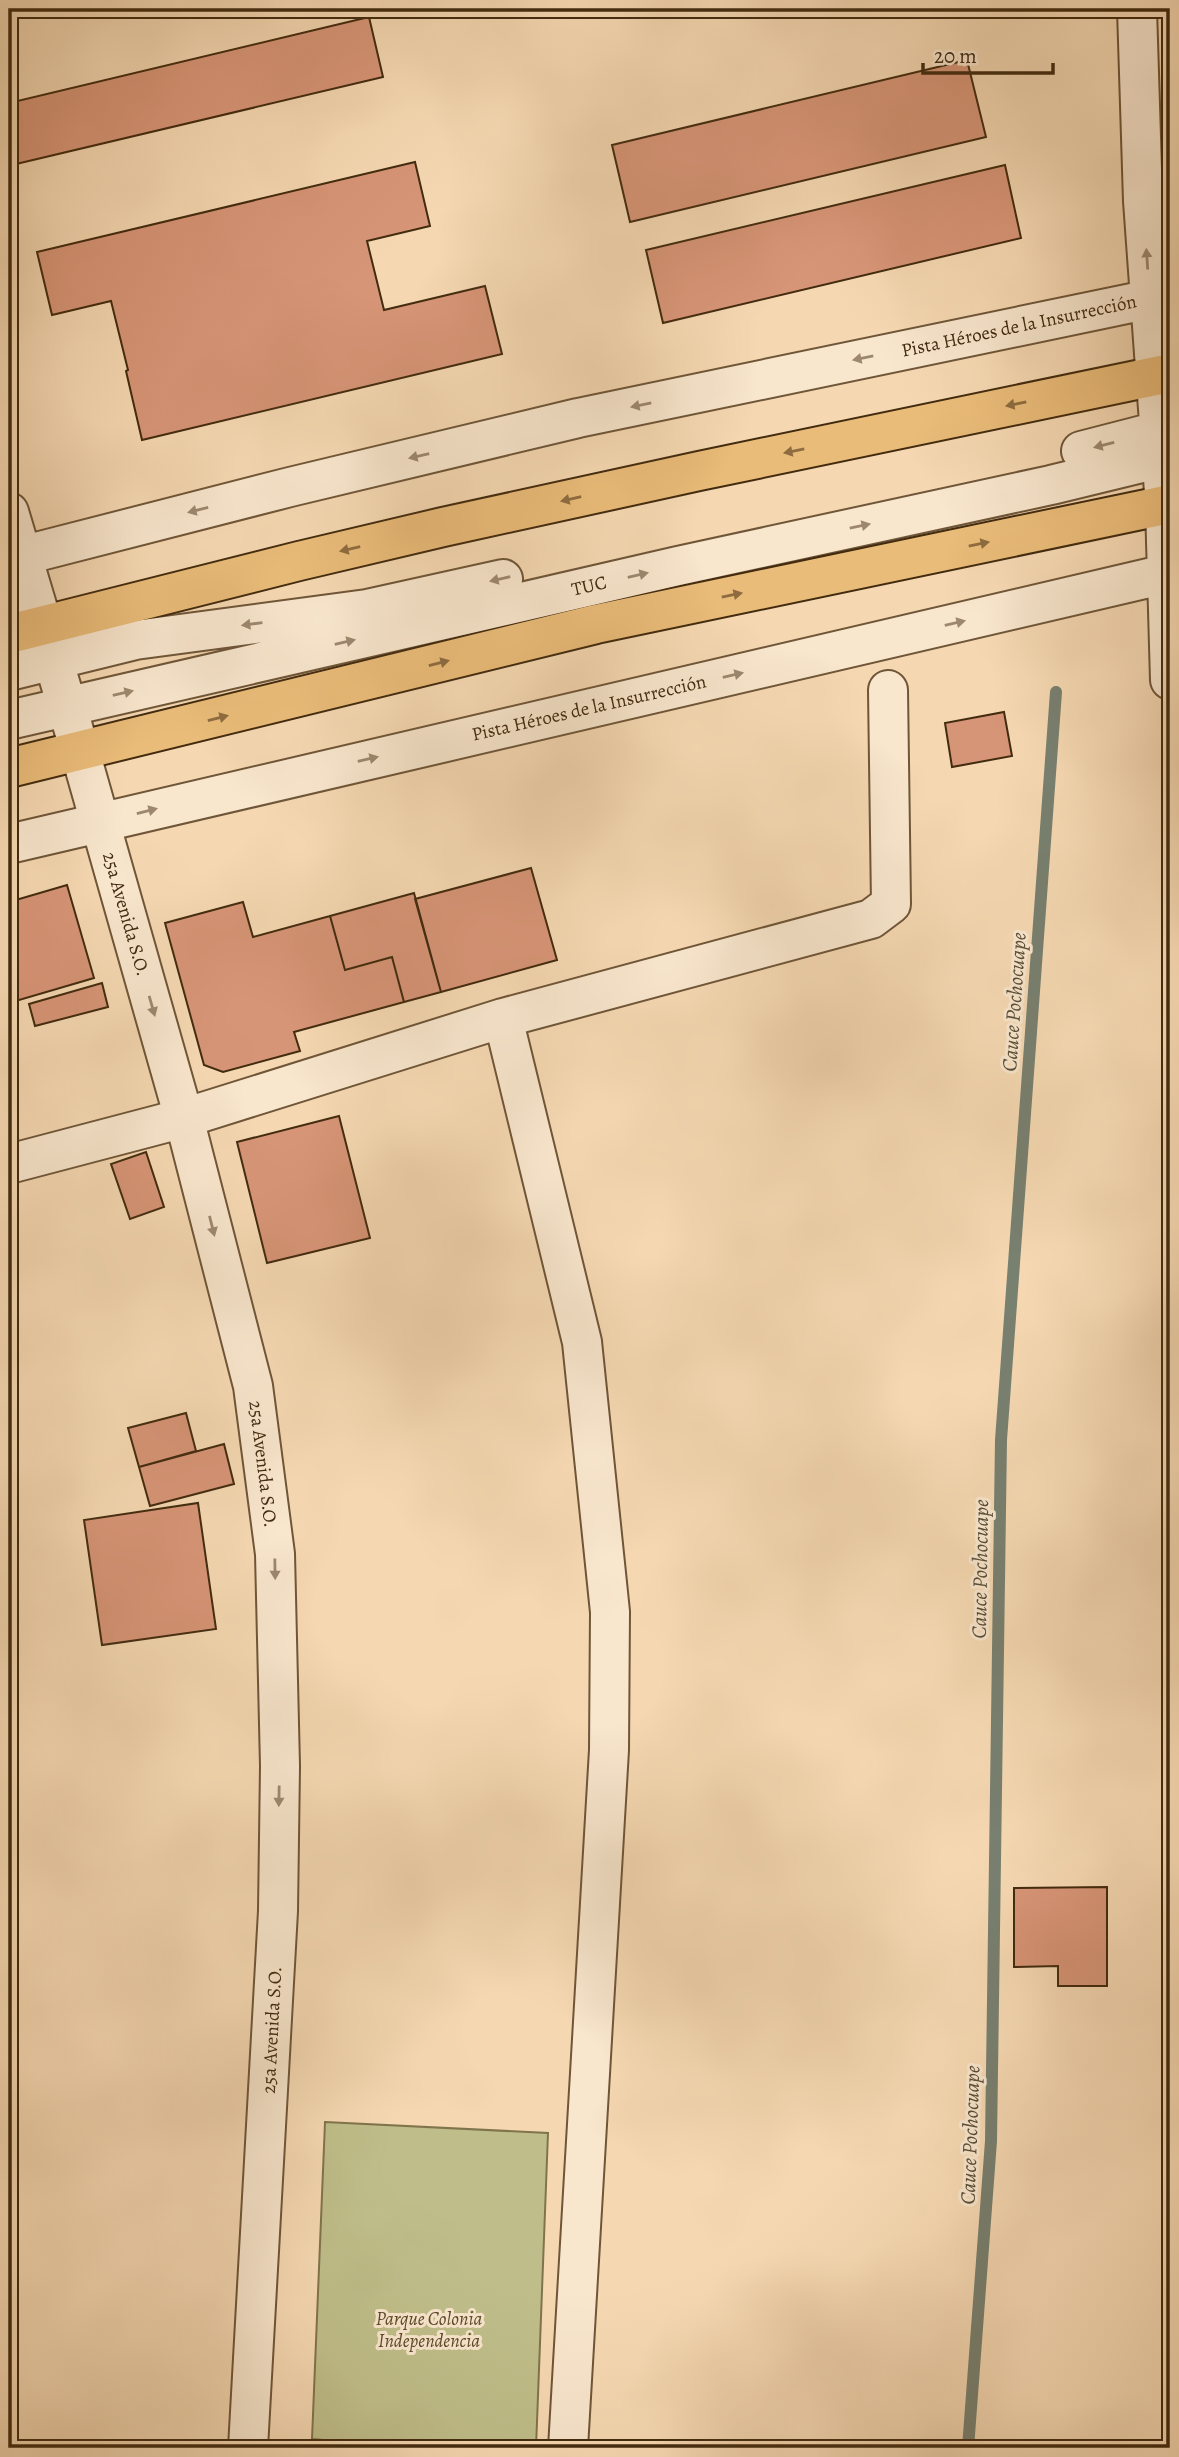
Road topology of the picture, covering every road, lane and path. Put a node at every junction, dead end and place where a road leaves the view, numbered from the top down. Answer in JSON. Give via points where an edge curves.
{"nodes":[{"id":1,"x":1137,"y":9,"type":"edge"},
{"id":2,"x":1160,"y":297,"type":"edge"},
{"id":3,"x":1163,"y":375,"type":"edge"},
{"id":4,"x":1165,"y":443,"type":"edge"},
{"id":5,"x":1168,"y":505,"type":"edge"},
{"id":6,"x":9,"y":512,"type":"edge"},
{"id":7,"x":16,"y":557,"type":"edge"},
{"id":8,"x":1169,"y":574,"type":"edge"},
{"id":9,"x":36,"y":640,"type":"edge"},
{"id":10,"x":9,"y":671,"type":"edge"},
{"id":11,"x":1170,"y":680,"type":"edge"},
{"id":12,"x":888,"y":690,"type":"dead end"},
{"id":13,"x":67,"y":706,"type":"junction"},
{"id":14,"x":9,"y":720,"type":"edge"},
{"id":15,"x":80,"y":752,"type":"junction"},
{"id":16,"x":9,"y":768,"type":"edge"},
{"id":17,"x":100,"y":823,"type":"junction"},
{"id":18,"x":9,"y":844,"type":"edge"},
{"id":19,"x":503,"y":1018,"type":"junction"},
{"id":20,"x":184,"y":1118,"type":"junction"},
{"id":21,"x":9,"y":1164,"type":"edge"},
{"id":22,"x":248,"y":2448,"type":"edge"},
{"id":23,"x":568,"y":2448,"type":"edge"}],
"edges":[{"from":2,"to":1,"type":"street","one_way":true,"via":[[1143,201]]},
{"from":2,"to":3,"type":"street"},
{"from":2,"to":7,"type":"street","name":"Pista Héroes de la Insurrección","one_way":true,"via":[[578,418]]},
{"from":3,"to":4,"type":"street"},
{"from":3,"to":9,"type":"main road","one_way":true,"via":[[713,468],[299,561]]},
{"from":4,"to":5,"type":"street"},
{"from":4,"to":9,"type":"street","name":"TUC","one_way":true,"via":[[1044,460],[367,609],[135,640]]},
{"from":13,"to":4,"type":"street","name":"TUC","one_way":true,"via":[[1051,485]]},
{"from":5,"to":8,"type":"street"},
{"from":15,"to":5,"type":"main road","one_way":true,"via":[[596,624]]},
{"from":6,"to":7,"type":"street","name":"25a Avenida S.O."},
{"from":7,"to":9,"type":"street","name":"25a Avenida S.O."},
{"from":8,"to":11,"type":"street"},
{"from":17,"to":8,"type":"street","name":"Pista Héroes de la Insurrección","one_way":true},
{"from":9,"to":10,"type":"street","name":"TUC"},
{"from":9,"to":13,"type":"street","name":"25a Avenida S.O."},
{"from":12,"to":19,"type":"street","via":[[891,904],[871,919]]},
{"from":13,"to":14,"type":"street","name":"TUC"},
{"from":13,"to":15,"type":"street","name":"25a Avenida S.O."},
{"from":15,"to":16,"type":"main road"},
{"from":15,"to":17,"type":"street","name":"25a Avenida S.O."},
{"from":17,"to":18,"type":"street","name":"Pista Héroes de la Insurrección"},
{"from":17,"to":20,"type":"street","name":"25a Avenida S.O.","one_way":true},
{"from":19,"to":20,"type":"street"},
{"from":19,"to":23,"type":"street","via":[[582,1342],[610,1612],[609,1749]]},
{"from":20,"to":21,"type":"street"},
{"from":20,"to":22,"type":"street","name":"25a Avenida S.O.","one_way":true,"via":[[253,1386],[275,1554],[278,1910]]}]}
